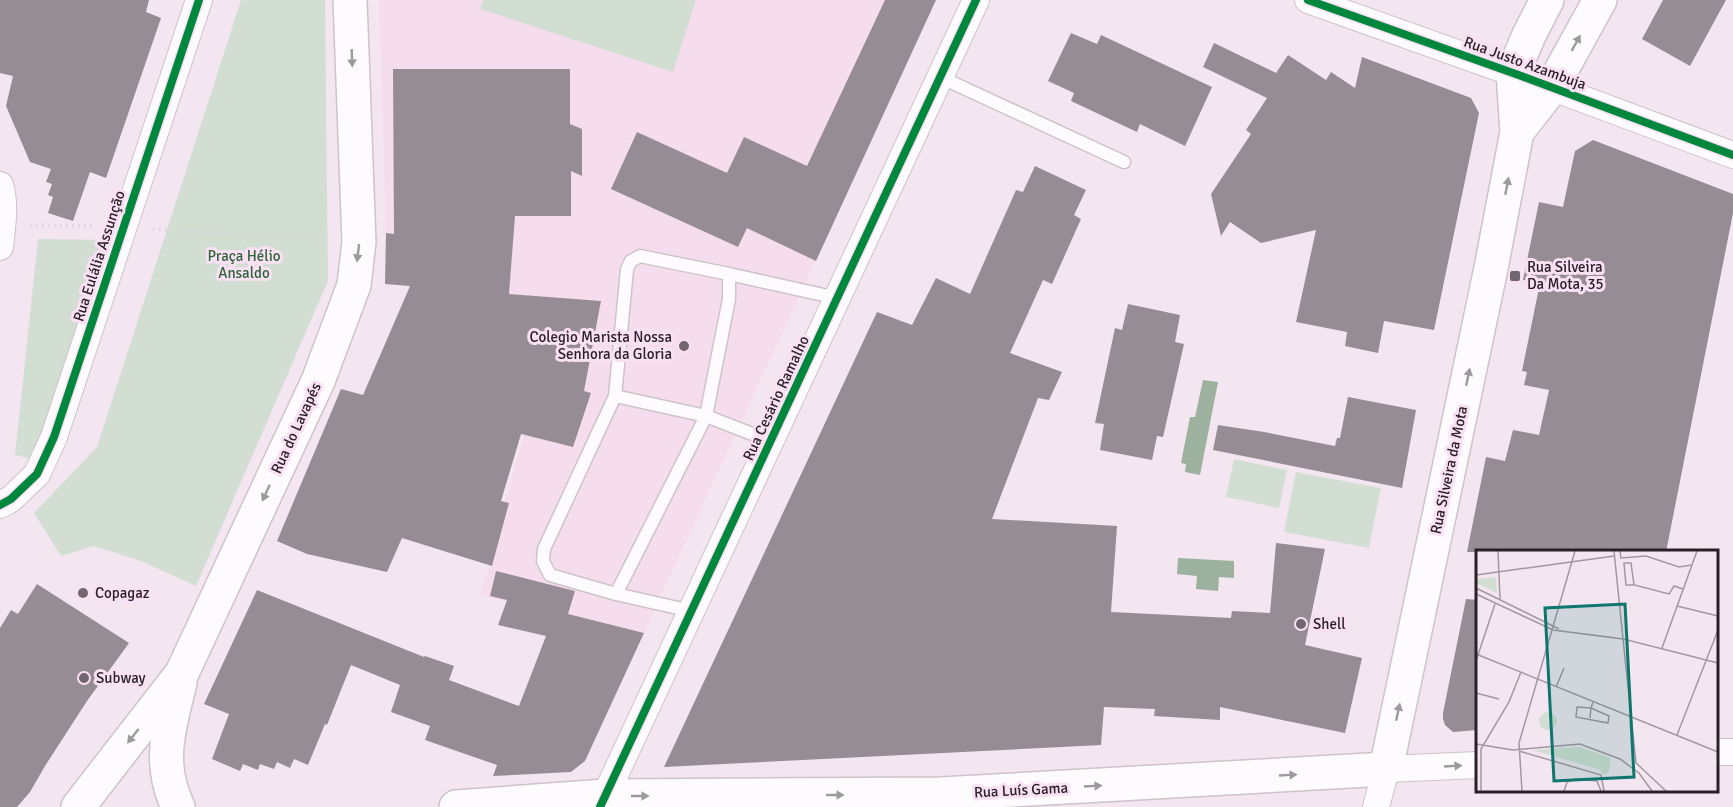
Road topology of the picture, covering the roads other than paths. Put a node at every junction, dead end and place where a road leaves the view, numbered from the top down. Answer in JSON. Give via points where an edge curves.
{"nodes":[{"id":1,"x":200,"y":0,"type":"edge"},
{"id":2,"x":350,"y":0,"type":"edge"},
{"id":3,"x":976,"y":0,"type":"edge"},
{"id":4,"x":1308,"y":0,"type":"edge"},
{"id":5,"x":1547,"y":0,"type":"edge"},
{"id":6,"x":1600,"y":0,"type":"edge"},
{"id":7,"x":1513,"y":73,"type":"junction"},
{"id":8,"x":940,"y":77,"type":"junction"},
{"id":9,"x":1552,"y":87,"type":"junction"},
{"id":10,"x":1517,"y":132,"type":"junction"},
{"id":11,"x":1733,"y":154,"type":"edge"},
{"id":12,"x":1124,"y":162,"type":"dead end"},
{"id":13,"x":0,"y":185,"type":"edge"},
{"id":14,"x":1,"y":236,"type":"edge"},
{"id":15,"x":729,"y":274,"type":"junction"},
{"id":16,"x":837,"y":298,"type":"junction"},
{"id":17,"x":615,"y":396,"type":"junction"},
{"id":18,"x":706,"y":416,"type":"junction"},
{"id":19,"x":770,"y":441,"type":"junction"},
{"id":20,"x":0,"y":505,"type":"edge"},
{"id":21,"x":616,"y":594,"type":"junction"},
{"id":22,"x":691,"y":611,"type":"junction"},
{"id":23,"x":182,"y":673,"type":"junction"},
{"id":24,"x":1733,"y":752,"type":"edge"},
{"id":25,"x":1718,"y":753,"type":"edge"},
{"id":26,"x":1476,"y":765,"type":"edge"},
{"id":27,"x":1386,"y":769,"type":"junction"},
{"id":28,"x":602,"y":802,"type":"edge"},
{"id":29,"x":78,"y":807,"type":"edge"},
{"id":30,"x":178,"y":807,"type":"edge"},
{"id":31,"x":456,"y":807,"type":"edge"},
{"id":32,"x":1376,"y":807,"type":"edge"}],
"edges":[{"from":1,"to":20,"type":"street","name":"Rua Eulália Assunção","via":[[54,437],[37,474]]},
{"from":2,"to":23,"type":"main road","name":"Rua do Lavapés","one_way":true,"via":[[359,242],[354,285],[318,381]]},
{"from":3,"to":8,"type":"street","name":"Rua Cesário Ramalho"},
{"from":4,"to":7,"type":"street","name":"Rua Justo Azambuja"},
{"from":5,"to":7,"type":"main road"},
{"from":9,"to":6,"type":"main road","name":"Rua Silveira da Mota","one_way":true},
{"from":7,"to":9,"type":"street","name":"Rua Justo Azambuja"},
{"from":7,"to":10,"type":"main road","name":"Rua Silveira da Mota"},
{"from":8,"to":12,"type":"lane"},
{"from":8,"to":16,"type":"street","name":"Rua Cesário Ramalho"},
{"from":9,"to":10,"type":"main road","name":"Rua Silveira da Mota"},
{"from":9,"to":11,"type":"street","name":"Rua Justo Azambuja"},
{"from":27,"to":10,"type":"main road","name":"Rua Silveira da Mota","one_way":true},
{"from":13,"to":14,"type":"street"},
{"from":15,"to":16,"type":"lane"},
{"from":15,"to":17,"type":"lane","via":[[640,256],[631,261],[627,269]]},
{"from":15,"to":18,"type":"lane","via":[[729,299]]},
{"from":16,"to":19,"type":"street","name":"Rua Cesário Ramalho"},
{"from":17,"to":18,"type":"lane"},
{"from":17,"to":21,"type":"lane","via":[[544,549],[543,561],[550,575]]},
{"from":18,"to":19,"type":"lane"},
{"from":18,"to":21,"type":"lane"},
{"from":19,"to":22,"type":"street","name":"Rua Cesário Ramalho"},
{"from":21,"to":22,"type":"lane"},
{"from":22,"to":28,"type":"street","name":"Rua Cesário Ramalho"},
{"from":23,"to":29,"type":"main road","name":"Rua do Lavapés","one_way":true},
{"from":23,"to":30,"type":"main road","via":[[165,756]]},
{"from":24,"to":25,"type":"street"},
{"from":27,"to":26,"type":"street","name":"Rua Luís Gama","one_way":true},
{"from":28,"to":27,"type":"main road","name":"Rua Luís Gama","one_way":true,"via":[[941,794]]},
{"from":27,"to":32,"type":"street","name":"Rua Silveira da Mota"},
{"from":28,"to":31,"type":"main road","name":"Rua Luís Gama"}]}
